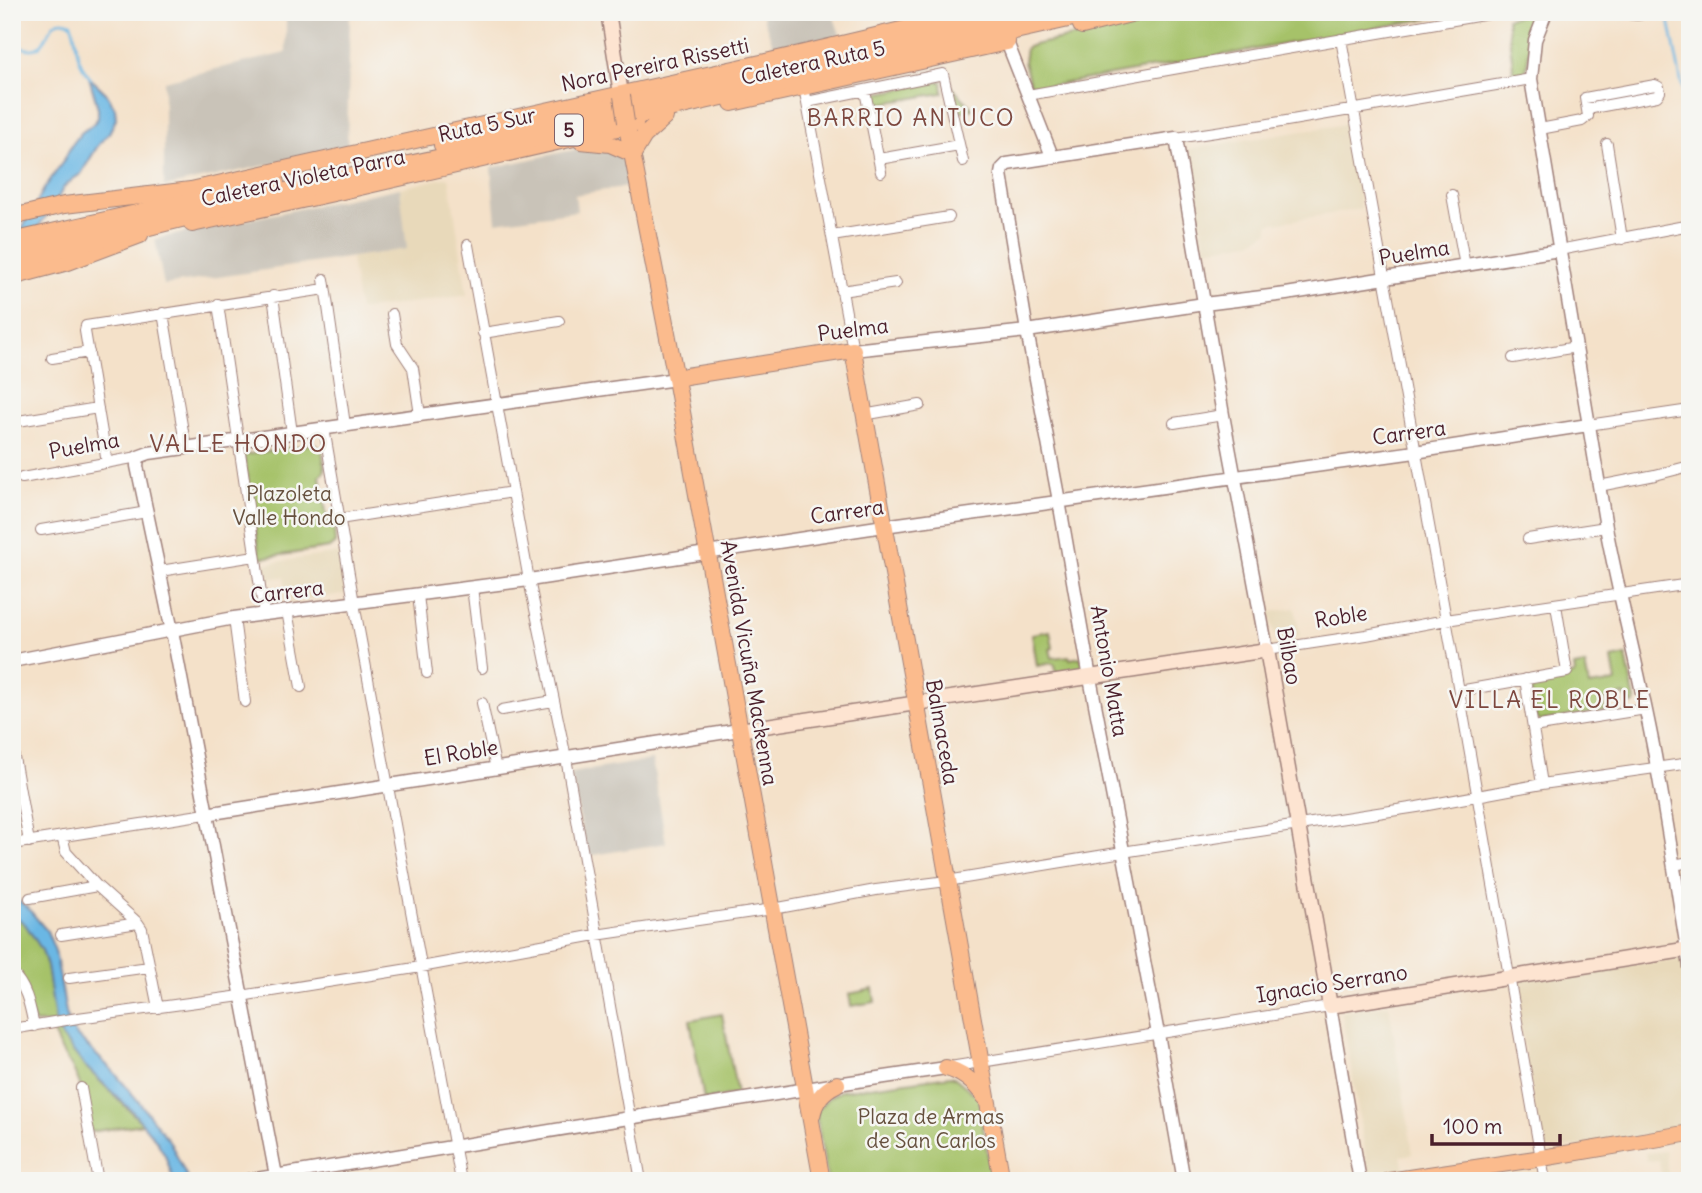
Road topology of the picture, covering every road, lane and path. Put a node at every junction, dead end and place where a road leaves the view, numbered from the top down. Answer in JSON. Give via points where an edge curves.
{"nodes":[{"id":1,"x":608,"y":12,"type":"edge"},
{"id":2,"x":976,"y":12,"type":"edge"},
{"id":3,"x":1031,"y":12,"type":"edge"},
{"id":4,"x":1095,"y":12,"type":"edge"},
{"id":5,"x":1134,"y":12,"type":"edge"},
{"id":6,"x":1500,"y":12,"type":"edge"},
{"id":7,"x":1546,"y":12,"type":"edge"},
{"id":8,"x":1610,"y":12,"type":"edge"},
{"id":9,"x":1653,"y":12,"type":"edge"},
{"id":10,"x":1341,"y":39,"type":"junction"},
{"id":11,"x":1007,"y":42,"type":"junction"},
{"id":12,"x":1531,"y":79,"type":"junction"},
{"id":13,"x":865,"y":91,"type":"junction"},
{"id":14,"x":621,"y":95,"type":"junction"},
{"id":15,"x":806,"y":95,"type":"junction"},
{"id":16,"x":1028,"y":95,"type":"junction"},
{"id":17,"x":1587,"y":109,"type":"junction"},
{"id":18,"x":1353,"y":110,"type":"junction"},
{"id":19,"x":665,"y":117,"type":"junction"},
{"id":20,"x":626,"y":124,"type":"junction"},
{"id":21,"x":1540,"y":129,"type":"junction"},
{"id":22,"x":1176,"y":138,"type":"junction"},
{"id":23,"x":565,"y":141,"type":"junction"},
{"id":24,"x":1607,"y":144,"type":"dead end"},
{"id":25,"x":959,"y":145,"type":"junction"},
{"id":26,"x":632,"y":154,"type":"junction"},
{"id":27,"x":1052,"y":156,"type":"junction"},
{"id":28,"x":879,"y":159,"type":"junction"},
{"id":29,"x":963,"y":161,"type":"dead end"},
{"id":30,"x":881,"y":172,"type":"dead end"},
{"id":31,"x":1452,"y":195,"type":"dead end"},
{"id":32,"x":12,"y":217,"type":"edge"},
{"id":33,"x":949,"y":217,"type":"dead end"},
{"id":34,"x":1690,"y":225,"type":"edge"},
{"id":35,"x":832,"y":236,"type":"junction"},
{"id":36,"x":1622,"y":239,"type":"junction"},
{"id":37,"x":12,"y":242,"type":"edge"},
{"id":38,"x":468,"y":245,"type":"dead end"},
{"id":39,"x":1559,"y":250,"type":"junction"},
{"id":40,"x":12,"y":260,"type":"edge"},
{"id":41,"x":1465,"y":266,"type":"junction"},
{"id":42,"x":12,"y":277,"type":"edge"},
{"id":43,"x":1385,"y":278,"type":"junction"},
{"id":44,"x":896,"y":283,"type":"dead end"},
{"id":45,"x":841,"y":291,"type":"junction"},
{"id":46,"x":273,"y":296,"type":"junction"},
{"id":47,"x":218,"y":304,"type":"junction"},
{"id":48,"x":1204,"y":304,"type":"junction"},
{"id":49,"x":163,"y":313,"type":"junction"},
{"id":50,"x":392,"y":314,"type":"dead end"},
{"id":51,"x":559,"y":321,"type":"dead end"},
{"id":52,"x":1027,"y":331,"type":"junction"},
{"id":53,"x":484,"y":332,"type":"junction"},
{"id":54,"x":1576,"y":347,"type":"junction"},
{"id":55,"x":853,"y":350,"type":"junction"},
{"id":56,"x":89,"y":352,"type":"junction"},
{"id":57,"x":52,"y":358,"type":"dead end"},
{"id":58,"x":1513,"y":358,"type":"dead end"},
{"id":59,"x":676,"y":379,"type":"junction"},
{"id":60,"x":497,"y":405,"type":"junction"},
{"id":61,"x":920,"y":405,"type":"dead end"},
{"id":62,"x":98,"y":408,"type":"junction"},
{"id":63,"x":1690,"y":410,"type":"edge"},
{"id":64,"x":420,"y":415,"type":"junction"},
{"id":65,"x":863,"y":415,"type":"junction"},
{"id":66,"x":1223,"y":415,"type":"junction"},
{"id":67,"x":12,"y":422,"type":"edge"},
{"id":68,"x":1174,"y":423,"type":"dead end"},
{"id":69,"x":345,"y":425,"type":"junction"},
{"id":70,"x":1588,"y":425,"type":"junction"},
{"id":71,"x":324,"y":428,"type":"junction"},
{"id":72,"x":292,"y":433,"type":"junction"},
{"id":73,"x":239,"y":442,"type":"junction"},
{"id":74,"x":186,"y":449,"type":"junction"},
{"id":75,"x":1415,"y":452,"type":"junction"},
{"id":76,"x":138,"y":457,"type":"junction"},
{"id":77,"x":107,"y":463,"type":"junction"},
{"id":78,"x":1686,"y":467,"type":"dead end"},
{"id":79,"x":1235,"y":477,"type":"junction"},
{"id":80,"x":22,"y":478,"type":"dead end"},
{"id":81,"x":1599,"y":486,"type":"junction"},
{"id":82,"x":513,"y":492,"type":"junction"},
{"id":83,"x":1059,"y":501,"type":"junction"},
{"id":84,"x":147,"y":512,"type":"junction"},
{"id":85,"x":339,"y":519,"type":"junction"},
{"id":86,"x":884,"y":526,"type":"junction"},
{"id":87,"x":1606,"y":527,"type":"junction"},
{"id":88,"x":41,"y":530,"type":"dead end"},
{"id":89,"x":1528,"y":540,"type":"dead end"},
{"id":90,"x":706,"y":552,"type":"junction"},
{"id":91,"x":255,"y":556,"type":"junction"},
{"id":92,"x":160,"y":571,"type":"junction"},
{"id":93,"x":529,"y":580,"type":"junction"},
{"id":94,"x":1690,"y":584,"type":"edge"},
{"id":95,"x":472,"y":587,"type":"junction"},
{"id":96,"x":418,"y":595,"type":"junction"},
{"id":97,"x":1619,"y":595,"type":"junction"},
{"id":98,"x":354,"y":603,"type":"junction"},
{"id":99,"x":1556,"y":605,"type":"junction"},
{"id":100,"x":287,"y":611,"type":"junction"},
{"id":101,"x":264,"y":614,"type":"junction"},
{"id":102,"x":234,"y":618,"type":"junction"},
{"id":103,"x":1446,"y":620,"type":"junction"},
{"id":104,"x":172,"y":631,"type":"junction"},
{"id":105,"x":1267,"y":650,"type":"junction"},
{"id":106,"x":12,"y":661,"type":"edge"},
{"id":107,"x":482,"y":668,"type":"dead end"},
{"id":108,"x":427,"y":673,"type":"dead end"},
{"id":109,"x":1090,"y":678,"type":"junction"},
{"id":110,"x":1525,"y":679,"type":"junction"},
{"id":111,"x":301,"y":687,"type":"dead end"},
{"id":112,"x":1459,"y":691,"type":"junction"},
{"id":113,"x":553,"y":701,"type":"junction"},
{"id":114,"x":245,"y":702,"type":"dead end"},
{"id":115,"x":482,"y":703,"type":"dead end"},
{"id":116,"x":916,"y":703,"type":"junction"},
{"id":117,"x":1646,"y":709,"type":"junction"},
{"id":118,"x":502,"y":710,"type":"dead end"},
{"id":119,"x":1533,"y":727,"type":"junction"},
{"id":120,"x":739,"y":730,"type":"junction"},
{"id":121,"x":12,"y":746,"type":"edge"},
{"id":122,"x":566,"y":758,"type":"junction"},
{"id":123,"x":1690,"y":763,"type":"edge"},
{"id":124,"x":1657,"y":768,"type":"junction"},
{"id":125,"x":496,"y":769,"type":"junction"},
{"id":126,"x":1542,"y":784,"type":"junction"},
{"id":127,"x":388,"y":785,"type":"junction"},
{"id":128,"x":1477,"y":796,"type":"junction"},
{"id":129,"x":206,"y":814,"type":"junction"},
{"id":130,"x":1298,"y":825,"type":"junction"},
{"id":131,"x":62,"y":836,"type":"junction"},
{"id":132,"x":29,"y":842,"type":"junction"},
{"id":133,"x":12,"y":844,"type":"edge"},
{"id":134,"x":1122,"y":852,"type":"junction"},
{"id":135,"x":1690,"y":862,"type":"edge"},
{"id":136,"x":1673,"y":865,"type":"junction"},
{"id":137,"x":947,"y":881,"type":"junction"},
{"id":138,"x":97,"y":886,"type":"junction"},
{"id":139,"x":30,"y":898,"type":"dead end"},
{"id":140,"x":773,"y":909,"type":"junction"},
{"id":141,"x":138,"y":923,"type":"junction"},
{"id":142,"x":61,"y":935,"type":"dead end"},
{"id":143,"x":596,"y":935,"type":"junction"},
{"id":144,"x":1688,"y":949,"type":"edge"},
{"id":145,"x":149,"y":967,"type":"junction"},
{"id":146,"x":421,"y":967,"type":"junction"},
{"id":147,"x":1690,"y":967,"type":"edge"},
{"id":148,"x":12,"y":973,"type":"edge"},
{"id":149,"x":1510,"y":977,"type":"junction"},
{"id":150,"x":69,"y":978,"type":"dead end"},
{"id":151,"x":17,"y":987,"type":"edge"},
{"id":152,"x":241,"y":996,"type":"junction"},
{"id":153,"x":1330,"y":1006,"type":"junction"},
{"id":154,"x":158,"y":1008,"type":"junction"},
{"id":155,"x":34,"y":1026,"type":"junction"},
{"id":156,"x":12,"y":1029,"type":"edge"},
{"id":157,"x":1158,"y":1034,"type":"junction"},
{"id":158,"x":980,"y":1062,"type":"junction"},
{"id":159,"x":946,"y":1068,"type":"junction"},
{"id":160,"x":837,"y":1084,"type":"junction"},
{"id":161,"x":81,"y":1088,"type":"dead end"},
{"id":162,"x":805,"y":1089,"type":"junction"},
{"id":163,"x":988,"y":1102,"type":"junction"},
{"id":164,"x":629,"y":1118,"type":"junction"},
{"id":165,"x":812,"y":1126,"type":"junction"},
{"id":166,"x":1690,"y":1133,"type":"edge"},
{"id":167,"x":454,"y":1146,"type":"junction"},
{"id":168,"x":1542,"y":1158,"type":"junction"},
{"id":169,"x":277,"y":1178,"type":"edge"},
{"id":170,"x":98,"y":1181,"type":"edge"},
{"id":171,"x":243,"y":1181,"type":"edge"},
{"id":172,"x":461,"y":1181,"type":"edge"},
{"id":173,"x":641,"y":1181,"type":"edge"},
{"id":174,"x":822,"y":1181,"type":"edge"},
{"id":175,"x":1002,"y":1181,"type":"edge"},
{"id":176,"x":1184,"y":1181,"type":"edge"},
{"id":177,"x":1360,"y":1181,"type":"edge"},
{"id":178,"x":1389,"y":1181,"type":"edge"},
{"id":179,"x":1545,"y":1181,"type":"edge"}],
"edges":[{"from":1,"to":14,"type":"main road"},
{"from":2,"to":14,"type":"main road","name":"Nora Pereira Rissetti"},
{"from":3,"to":37,"type":"highway","name":"Ruta 5 Sur","number":"5"},
{"from":4,"to":40,"type":"highway","name":"Ruta 5 Sur","number":"5","via":[[302,188]]},
{"from":5,"to":11,"type":"highway"},
{"from":6,"to":10,"type":"street"},
{"from":7,"to":12,"type":"street","via":[[1535,40]]},
{"from":8,"to":9,"type":"street"},
{"from":10,"to":16,"type":"street"},
{"from":10,"to":18,"type":"street"},
{"from":11,"to":15,"type":"main road","name":"Caletera Ruta 5"},
{"from":11,"to":16,"type":"street"},
{"from":12,"to":18,"type":"street"},
{"from":12,"to":21,"type":"street"},
{"from":13,"to":15,"type":"street"},
{"from":13,"to":25,"type":"street","via":[[943,74]]},
{"from":13,"to":28,"type":"street"},
{"from":14,"to":20,"type":"main road","name":"Avenida Vicuña Mackenna","bridge":true},
{"from":14,"to":32,"type":"main road","name":"Nora Pereira Rissetti","via":[[191,190],[64,205]]},
{"from":15,"to":19,"type":"main road","name":"Caletera Ruta 5"},
{"from":15,"to":35,"type":"street","name":"Balmaceda"},
{"from":16,"to":27,"type":"street"},
{"from":17,"to":17,"type":"street","via":[[1585,98],[1659,87],[1657,96]]},
{"from":17,"to":21,"type":"street","via":[[1588,116],[1582,121]]},
{"from":18,"to":22,"type":"street"},
{"from":18,"to":43,"type":"street"},
{"from":19,"to":20,"type":"main road","name":"Caletera Ruta 5"},
{"from":19,"to":26,"type":"main road"},
{"from":20,"to":23,"type":"main road","name":"Caletera Violeta Parra"},
{"from":20,"to":26,"type":"main road","name":"Avenida Vicuña Mackenna"},
{"from":21,"to":39,"type":"street"},
{"from":22,"to":27,"type":"street"},
{"from":22,"to":48,"type":"street","name":"Bilbao"},
{"from":23,"to":26,"type":"main road","via":[[610,144]]},
{"from":23,"to":42,"type":"main road","name":"Caletera Violeta Parra","via":[[145,234]]},
{"from":24,"to":36,"type":"street"},
{"from":25,"to":28,"type":"street"},
{"from":25,"to":29,"type":"street"},
{"from":26,"to":59,"type":"main road","name":"Avenida Vicuña Mackenna"},
{"from":27,"to":52,"type":"street","name":"Antonio Matta","via":[[1012,162],[1001,174]]},
{"from":28,"to":30,"type":"street"},
{"from":31,"to":41,"type":"street"},
{"from":33,"to":35,"type":"street"},
{"from":34,"to":36,"type":"street","name":"Puelma"},
{"from":35,"to":45,"type":"street","name":"Balmaceda"},
{"from":36,"to":39,"type":"street","name":"Puelma"},
{"from":38,"to":53,"type":"street"},
{"from":39,"to":41,"type":"street","name":"Puelma"},
{"from":39,"to":54,"type":"street"},
{"from":41,"to":43,"type":"street","name":"Puelma"},
{"from":43,"to":48,"type":"street","name":"Puelma"},
{"from":43,"to":75,"type":"street"},
{"from":44,"to":45,"type":"street"},
{"from":45,"to":55,"type":"street","name":"Balmaceda"},
{"from":46,"to":47,"type":"street"},
{"from":46,"to":69,"type":"street","via":[[324,284]]},
{"from":46,"to":72,"type":"street"},
{"from":47,"to":49,"type":"street"},
{"from":47,"to":73,"type":"street"},
{"from":48,"to":52,"type":"street","name":"Puelma"},
{"from":48,"to":66,"type":"street","name":"Bilbao"},
{"from":49,"to":56,"type":"street","via":[[86,326]]},
{"from":49,"to":74,"type":"street"},
{"from":50,"to":64,"type":"street","via":[[397,344],[413,368]]},
{"from":51,"to":53,"type":"street"},
{"from":52,"to":55,"type":"street","name":"Puelma"},
{"from":52,"to":83,"type":"street","name":"Antonio Matta"},
{"from":53,"to":60,"type":"street"},
{"from":54,"to":58,"type":"street"},
{"from":54,"to":70,"type":"street"},
{"from":55,"to":59,"type":"main road","name":"Puelma"},
{"from":55,"to":65,"type":"main road","name":"Balmaceda"},
{"from":56,"to":57,"type":"street"},
{"from":56,"to":62,"type":"street"},
{"from":59,"to":60,"type":"street","name":"Puelma"},
{"from":59,"to":90,"type":"main road","name":"Avenida Vicuña Mackenna"},
{"from":60,"to":64,"type":"street","name":"Puelma"},
{"from":60,"to":82,"type":"street"},
{"from":61,"to":65,"type":"street"},
{"from":62,"to":67,"type":"street"},
{"from":62,"to":77,"type":"street"},
{"from":63,"to":70,"type":"street","name":"Carrera"},
{"from":64,"to":69,"type":"street","name":"Puelma"},
{"from":65,"to":86,"type":"main road","name":"Balmaceda"},
{"from":66,"to":68,"type":"street"},
{"from":66,"to":79,"type":"street","name":"Bilbao"},
{"from":69,"to":71,"type":"street","name":"Puelma"},
{"from":70,"to":75,"type":"street","name":"Carrera"},
{"from":70,"to":81,"type":"street"},
{"from":71,"to":72,"type":"street","name":"Puelma"},
{"from":71,"to":85,"type":"street"},
{"from":72,"to":73,"type":"street","name":"Puelma"},
{"from":73,"to":74,"type":"street","name":"Puelma"},
{"from":73,"to":91,"type":"street"},
{"from":74,"to":76,"type":"street","name":"Puelma"},
{"from":75,"to":79,"type":"street","name":"Carrera"},
{"from":75,"to":103,"type":"street"},
{"from":76,"to":77,"type":"street","name":"Puelma"},
{"from":76,"to":84,"type":"street"},
{"from":77,"to":80,"type":"street","name":"Puelma"},
{"from":78,"to":81,"type":"street"},
{"from":79,"to":83,"type":"street","name":"Carrera"},
{"from":79,"to":105,"type":"street","name":"Bilbao"},
{"from":81,"to":87,"type":"street"},
{"from":82,"to":85,"type":"street"},
{"from":82,"to":93,"type":"street"},
{"from":83,"to":86,"type":"street","name":"Carrera"},
{"from":83,"to":109,"type":"street","name":"Antonio Matta"},
{"from":84,"to":88,"type":"street"},
{"from":84,"to":92,"type":"street"},
{"from":85,"to":98,"type":"street"},
{"from":86,"to":90,"type":"street","name":"Carrera"},
{"from":86,"to":116,"type":"main road","name":"Balmaceda"},
{"from":87,"to":89,"type":"street"},
{"from":87,"to":97,"type":"street"},
{"from":90,"to":93,"type":"street","name":"Carrera"},
{"from":90,"to":120,"type":"main road","name":"Avenida Vicuña Mackenna"},
{"from":91,"to":92,"type":"street"},
{"from":91,"to":101,"type":"street"},
{"from":92,"to":104,"type":"street"},
{"from":93,"to":95,"type":"street","name":"Carrera"},
{"from":93,"to":113,"type":"street"},
{"from":94,"to":97,"type":"street","name":"Roble"},
{"from":95,"to":96,"type":"street","name":"Carrera"},
{"from":95,"to":107,"type":"street"},
{"from":96,"to":98,"type":"street","name":"Carrera"},
{"from":96,"to":108,"type":"street"},
{"from":97,"to":99,"type":"street","name":"Roble"},
{"from":97,"to":117,"type":"street"},
{"from":98,"to":100,"type":"street","name":"Carrera"},
{"from":98,"to":127,"type":"street"},
{"from":99,"to":103,"type":"street","name":"Roble"},
{"from":99,"to":110,"type":"street","via":[[1567,672]]},
{"from":100,"to":101,"type":"street","name":"Carrera"},
{"from":100,"to":111,"type":"street"},
{"from":101,"to":102,"type":"street","name":"Carrera"},
{"from":102,"to":104,"type":"street","name":"Carrera"},
{"from":102,"to":114,"type":"street"},
{"from":103,"to":105,"type":"street","name":"Roble"},
{"from":103,"to":112,"type":"street"},
{"from":104,"to":106,"type":"street","name":"Carrera"},
{"from":104,"to":129,"type":"street"},
{"from":105,"to":109,"type":"main road","name":"Roble"},
{"from":105,"to":130,"type":"main road","name":"Bilbao"},
{"from":109,"to":116,"type":"main road","name":"Roble"},
{"from":109,"to":134,"type":"street","name":"Antonio Matta"},
{"from":110,"to":112,"type":"street"},
{"from":110,"to":119,"type":"street"},
{"from":112,"to":128,"type":"street"},
{"from":113,"to":118,"type":"street"},
{"from":113,"to":122,"type":"street"},
{"from":115,"to":125,"type":"street"},
{"from":116,"to":120,"type":"main road","name":"El Roble"},
{"from":116,"to":137,"type":"main road","name":"Balmaceda"},
{"from":117,"to":119,"type":"street"},
{"from":117,"to":124,"type":"street"},
{"from":119,"to":126,"type":"street"},
{"from":120,"to":122,"type":"street","name":"El Roble"},
{"from":120,"to":140,"type":"main road","name":"Avenida Vicuña Mackenna"},
{"from":121,"to":132,"type":"street"},
{"from":122,"to":125,"type":"street","name":"El Roble"},
{"from":122,"to":143,"type":"street"},
{"from":123,"to":124,"type":"street"},
{"from":124,"to":126,"type":"street"},
{"from":124,"to":136,"type":"street"},
{"from":125,"to":127,"type":"street","name":"El Roble"},
{"from":126,"to":128,"type":"street"},
{"from":127,"to":129,"type":"street","name":"El Roble"},
{"from":127,"to":146,"type":"street"},
{"from":128,"to":130,"type":"street"},
{"from":128,"to":149,"type":"street"},
{"from":129,"to":131,"type":"street","name":"El Roble"},
{"from":129,"to":152,"type":"street"},
{"from":130,"to":134,"type":"street"},
{"from":130,"to":153,"type":"main road","name":"Bilbao"},
{"from":131,"to":132,"type":"street","name":"El Roble"},
{"from":131,"to":138,"type":"street","via":[[66,852]]},
{"from":132,"to":133,"type":"street","name":"El Roble"},
{"from":134,"to":137,"type":"street"},
{"from":134,"to":157,"type":"street","name":"Antonio Matta"},
{"from":135,"to":136,"type":"street"},
{"from":136,"to":144,"type":"street"},
{"from":137,"to":140,"type":"street"},
{"from":137,"to":158,"type":"main road","name":"Balmaceda"},
{"from":138,"to":139,"type":"street"},
{"from":138,"to":141,"type":"street"},
{"from":140,"to":143,"type":"street"},
{"from":140,"to":162,"type":"main road","name":"Avenida Vicuña Mackenna"},
{"from":141,"to":142,"type":"street"},
{"from":141,"to":145,"type":"street"},
{"from":143,"to":146,"type":"street"},
{"from":143,"to":164,"type":"street"},
{"from":144,"to":147,"type":"street"},
{"from":144,"to":149,"type":"main road","name":"Ignacio Serrano"},
{"from":145,"to":150,"type":"street"},
{"from":145,"to":154,"type":"street"},
{"from":146,"to":152,"type":"street"},
{"from":146,"to":167,"type":"street"},
{"from":148,"to":151,"type":"street","via":[[19,980]]},
{"from":149,"to":153,"type":"main road","name":"Ignacio Serrano"},
{"from":149,"to":168,"type":"street"},
{"from":151,"to":155,"type":"street","via":[[27,998]]},
{"from":152,"to":154,"type":"street"},
{"from":152,"to":169,"type":"street"},
{"from":153,"to":157,"type":"street","name":"Ignacio Serrano"},
{"from":153,"to":177,"type":"street","name":"Bilbao"},
{"from":154,"to":155,"type":"street"},
{"from":155,"to":156,"type":"street"},
{"from":157,"to":158,"type":"street","name":"Ignacio Serrano"},
{"from":157,"to":176,"type":"street","name":"Antonio Matta"},
{"from":158,"to":159,"type":"street","name":"Ignacio Serrano"},
{"from":158,"to":163,"type":"main road","name":"Balmaceda"},
{"from":159,"to":160,"type":"street"},
{"from":159,"to":163,"type":"main road","via":[[971,1080]]},
{"from":160,"to":162,"type":"street"},
{"from":160,"to":165,"type":"main road","via":[[818,1099]]},
{"from":161,"to":170,"type":"street"},
{"from":162,"to":164,"type":"street"},
{"from":162,"to":165,"type":"main road","name":"Avenida Vicuña Mackenna"},
{"from":163,"to":175,"type":"main road","name":"Balmaceda"},
{"from":164,"to":167,"type":"street"},
{"from":164,"to":173,"type":"street"},
{"from":165,"to":174,"type":"main road","name":"Avenida Vicuña Mackenna"},
{"from":166,"to":168,"type":"main road"},
{"from":167,"to":169,"type":"street"},
{"from":167,"to":172,"type":"street"},
{"from":168,"to":178,"type":"main road"},
{"from":168,"to":179,"type":"street"},
{"from":169,"to":171,"type":"street"}]}
